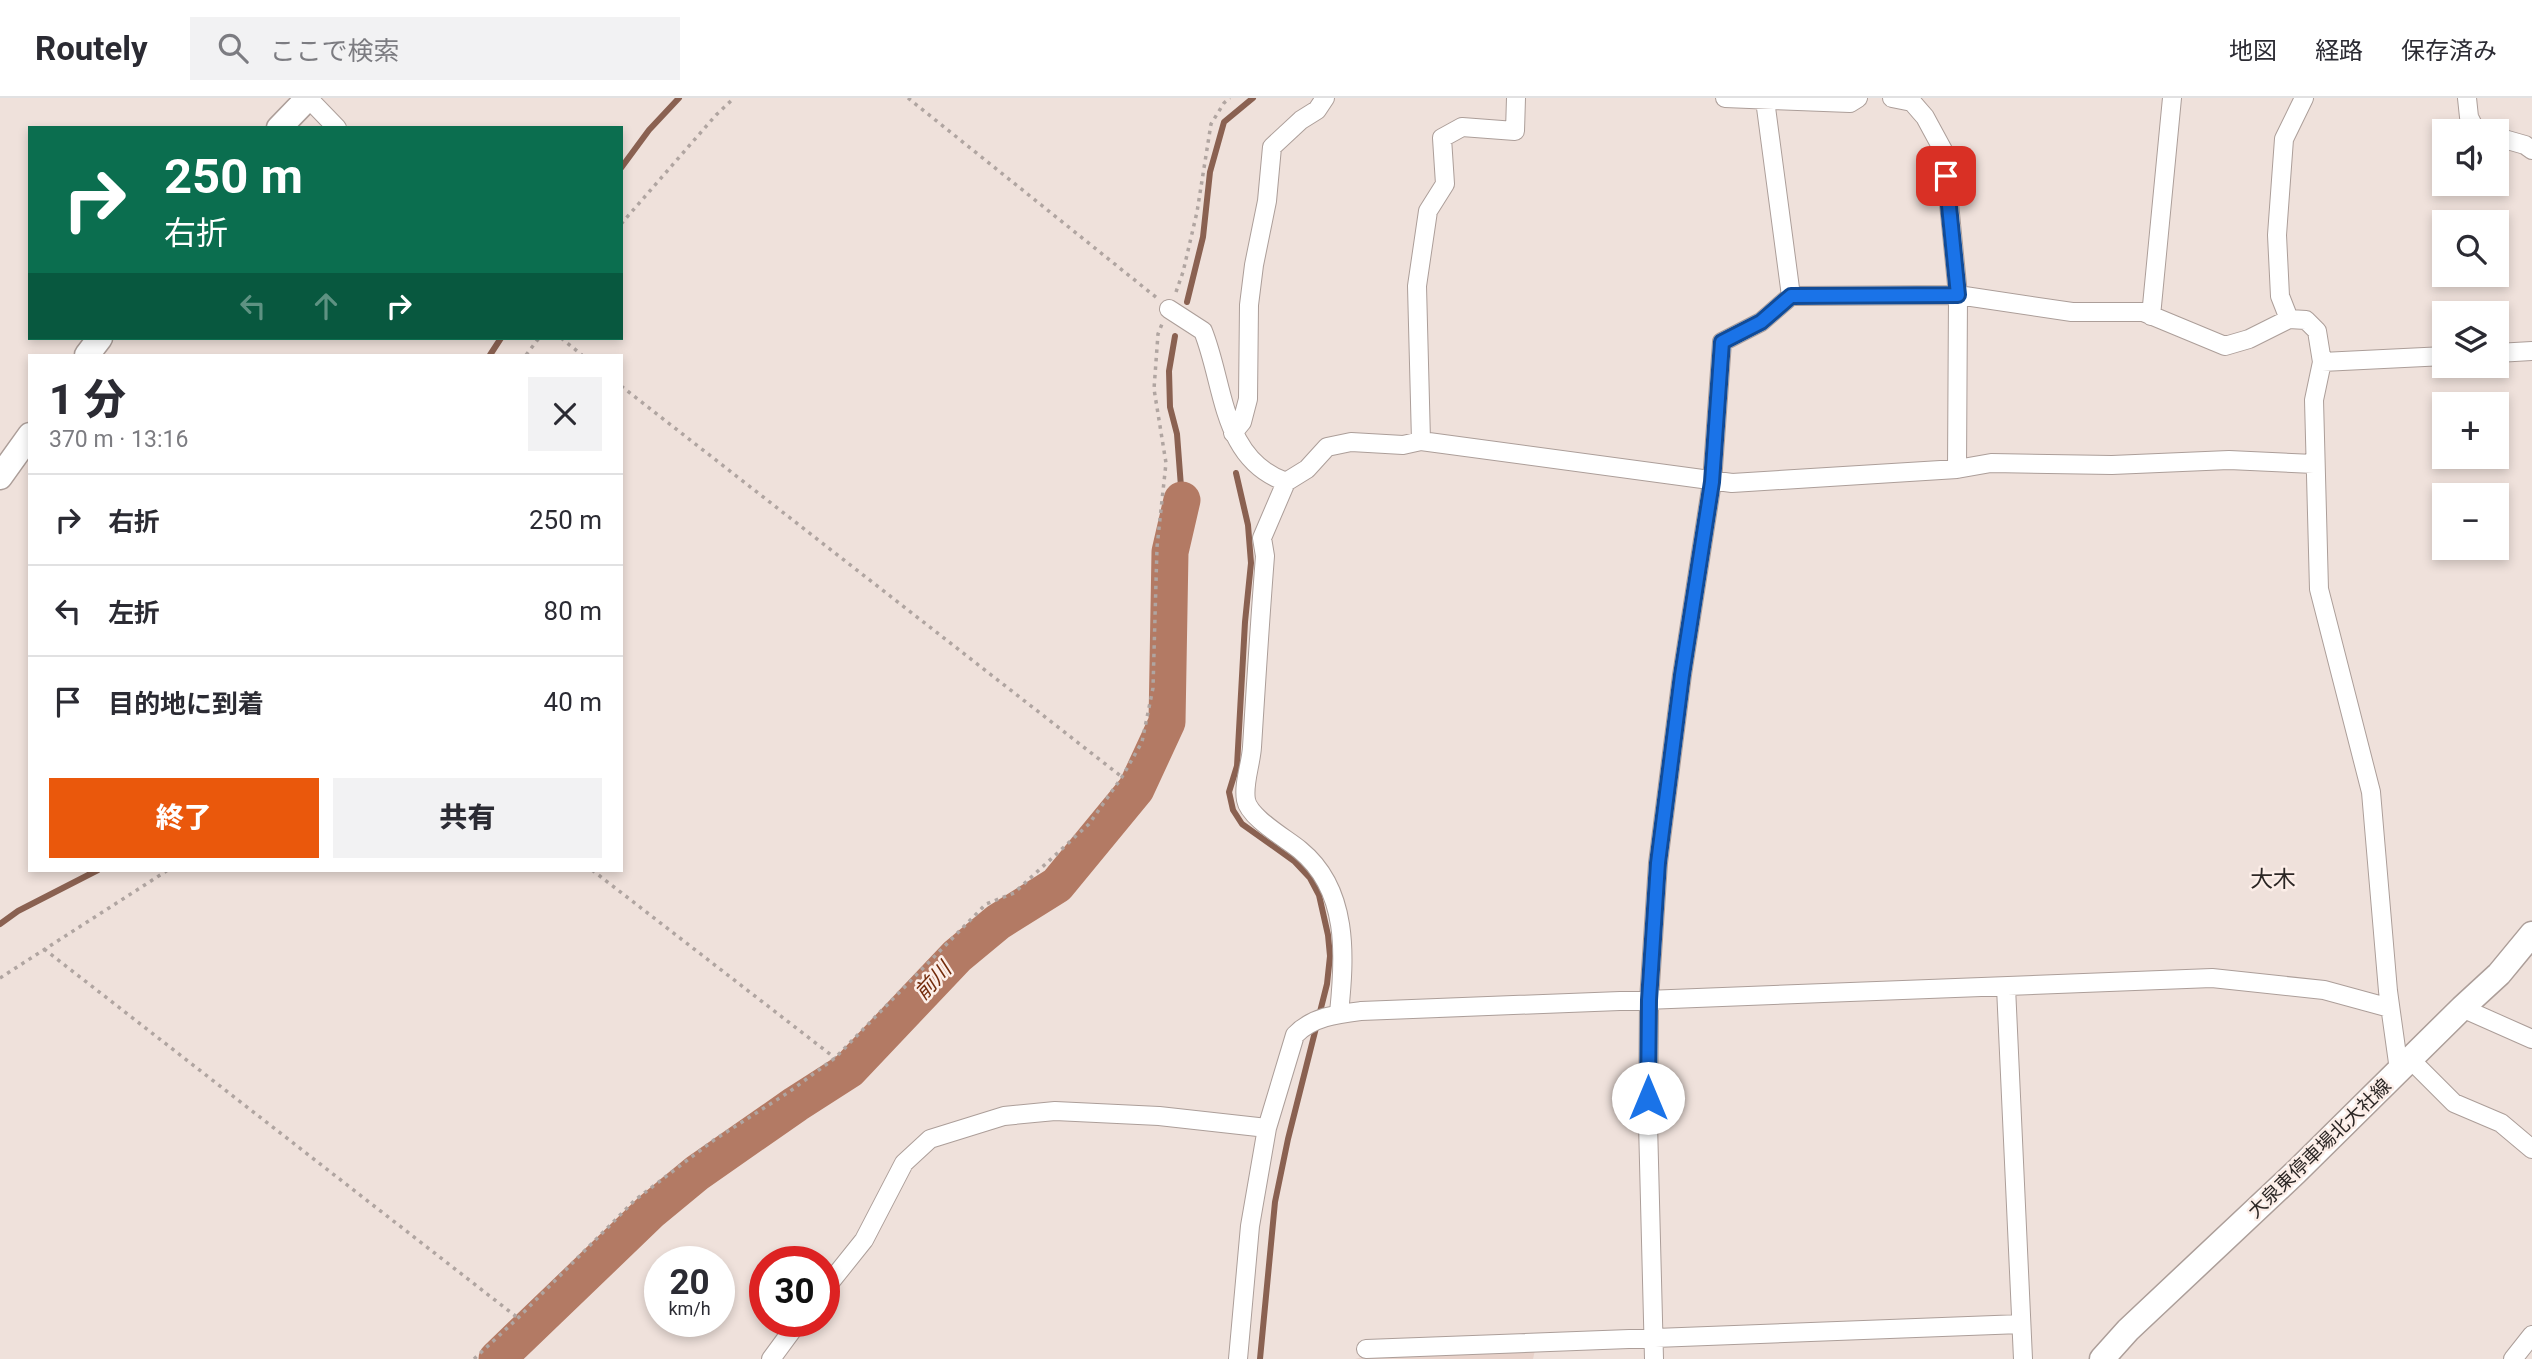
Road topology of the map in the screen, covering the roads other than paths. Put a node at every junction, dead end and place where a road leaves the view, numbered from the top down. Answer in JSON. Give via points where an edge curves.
{"nodes":[{"id":1,"x":308,"y":98,"type":"edge"},
{"id":2,"x":1325,"y":98,"type":"edge"},
{"id":3,"x":1516,"y":98,"type":"edge"},
{"id":4,"x":1725,"y":98,"type":"edge"},
{"id":5,"x":1858,"y":98,"type":"edge"},
{"id":6,"x":1892,"y":98,"type":"edge"},
{"id":7,"x":2172,"y":98,"type":"edge"},
{"id":8,"x":2304,"y":98,"type":"edge"},
{"id":9,"x":2467,"y":98,"type":"edge"},
{"id":10,"x":1765,"y":100,"type":"junction"},
{"id":11,"x":2470,"y":119,"type":"edge"},
{"id":12,"x":281,"y":126,"type":"edge"},
{"id":13,"x":335,"y":126,"type":"edge"},
{"id":14,"x":2509,"y":140,"type":"edge"},
{"id":15,"x":2532,"y":150,"type":"edge"},
{"id":16,"x":1958,"y":295,"type":"junction"},
{"id":17,"x":1791,"y":296,"type":"junction"},
{"id":18,"x":1169,"y":309,"type":"road end"},
{"id":19,"x":2151,"y":316,"type":"junction"},
{"id":20,"x":2289,"y":320,"type":"junction"},
{"id":21,"x":98,"y":340,"type":"edge"},
{"id":22,"x":2532,"y":351,"type":"edge"},
{"id":23,"x":2509,"y":352,"type":"edge"},
{"id":24,"x":88,"y":354,"type":"edge"},
{"id":25,"x":2432,"y":357,"type":"edge"},
{"id":26,"x":2322,"y":362,"type":"junction"},
{"id":27,"x":1233,"y":433,"type":"junction"},
{"id":28,"x":28,"y":438,"type":"edge"},
{"id":29,"x":1421,"y":441,"type":"junction"},
{"id":30,"x":2314,"y":464,"type":"junction"},
{"id":31,"x":1957,"y":469,"type":"junction"},
{"id":32,"x":0,"y":477,"type":"edge"},
{"id":33,"x":1286,"y":482,"type":"junction"},
{"id":34,"x":1712,"y":482,"type":"junction"},
{"id":35,"x":2532,"y":934,"type":"edge"},
{"id":36,"x":2006,"y":986,"type":"junction"},
{"id":37,"x":1649,"y":1000,"type":"junction"},
{"id":38,"x":2390,"y":1008,"type":"junction"},
{"id":39,"x":2462,"y":1008,"type":"junction"},
{"id":40,"x":1333,"y":1015,"type":"junction"},
{"id":41,"x":2532,"y":1039,"type":"edge"},
{"id":42,"x":2405,"y":1064,"type":"junction"},
{"id":43,"x":1267,"y":1128,"type":"junction"},
{"id":44,"x":2532,"y":1149,"type":"edge"},
{"id":45,"x":840,"y":1270,"type":"edge"},
{"id":46,"x":2021,"y":1324,"type":"junction"},
{"id":47,"x":2532,"y":1335,"type":"edge"},
{"id":48,"x":787,"y":1337,"type":"edge"},
{"id":49,"x":1652,"y":1338,"type":"junction"},
{"id":50,"x":1366,"y":1349,"type":"dead end"},
{"id":51,"x":771,"y":1359,"type":"edge"},
{"id":52,"x":1237,"y":1359,"type":"edge"},
{"id":53,"x":1654,"y":1359,"type":"edge"},
{"id":54,"x":2023,"y":1359,"type":"edge"},
{"id":55,"x":2102,"y":1359,"type":"edge"},
{"id":56,"x":2513,"y":1359,"type":"edge"}],
"edges":[{"from":1,"to":12,"type":"main road"},
{"from":1,"to":13,"type":"street"},
{"from":2,"to":27,"type":"street","via":[[1317,110],[1272,146],[1249,305],[1248,399],[1242,422]]},
{"from":3,"to":29,"type":"street","via":[[1515,131],[1462,127],[1441,138],[1445,184],[1428,211],[1417,286]]},
{"from":4,"to":10,"type":"street"},
{"from":5,"to":10,"type":"street","via":[[1850,103]]},
{"from":6,"to":16,"type":"street","via":[[1912,102],[1944,152]]},
{"from":7,"to":19,"type":"street"},
{"from":8,"to":20,"type":"street","via":[[2284,139],[2277,235],[2280,296]]},
{"from":9,"to":11,"type":"street"},
{"from":10,"to":17,"type":"street"},
{"from":14,"to":15,"type":"street"},
{"from":16,"to":17,"type":"street"},
{"from":16,"to":19,"type":"street","via":[[2072,312],[2143,312]]},
{"from":16,"to":31,"type":"street"},
{"from":17,"to":34,"type":"street","via":[[1761,322],[1722,342]]},
{"from":18,"to":27,"type":"street","via":[[1203,331]]},
{"from":19,"to":20,"type":"street","via":[[2225,346]]},
{"from":20,"to":26,"type":"street","via":[[2306,320],[2317,331]]},
{"from":21,"to":24,"type":"main road"},
{"from":22,"to":23,"type":"street"},
{"from":25,"to":26,"type":"street"},
{"from":26,"to":30,"type":"street","via":[[2314,400]]},
{"from":27,"to":33,"type":"street","via":[[1258,469]]},
{"from":28,"to":32,"type":"main road"},
{"from":29,"to":33,"type":"street","via":[[1327,447],[1307,469]]},
{"from":29,"to":34,"type":"street"},
{"from":30,"to":31,"type":"street","via":[[2229,460],[1991,463]]},
{"from":30,"to":38,"type":"street","via":[[2319,589],[2371,792]]},
{"from":31,"to":34,"type":"street"},
{"from":33,"to":40,"type":"street","via":[[1262,538],[1265,556],[1246,802],[1315,864],[1332,891],[1343,947],[1343,975]]},
{"from":34,"to":37,"type":"street","via":[[1658,863]]},
{"from":35,"to":39,"type":"main road","name":"大泉東停車場北大社線","via":[[2499,974]]},
{"from":36,"to":37,"type":"street"},
{"from":36,"to":38,"type":"street","via":[[2212,978],[2324,990]]},
{"from":36,"to":46,"type":"street"},
{"from":37,"to":40,"type":"street"},
{"from":37,"to":49,"type":"street"},
{"from":38,"to":42,"type":"street"},
{"from":39,"to":41,"type":"street"},
{"from":39,"to":42,"type":"main road","name":"大泉東停車場北大社線"},
{"from":40,"to":43,"type":"street","via":[[1306,1023],[1295,1035]]},
{"from":42,"to":44,"type":"street","via":[[2454,1103],[2501,1123]]},
{"from":42,"to":55,"type":"main road","name":"大泉東停車場北大社線"},
{"from":43,"to":45,"type":"street","via":[[1055,1111],[1004,1116],[930,1139],[904,1163],[864,1240]]},
{"from":43,"to":52,"type":"street","via":[[1250,1226]]},
{"from":46,"to":49,"type":"street"},
{"from":46,"to":54,"type":"street"},
{"from":47,"to":56,"type":"street"},
{"from":48,"to":51,"type":"street"},
{"from":49,"to":50,"type":"street"},
{"from":49,"to":53,"type":"street"}]}
